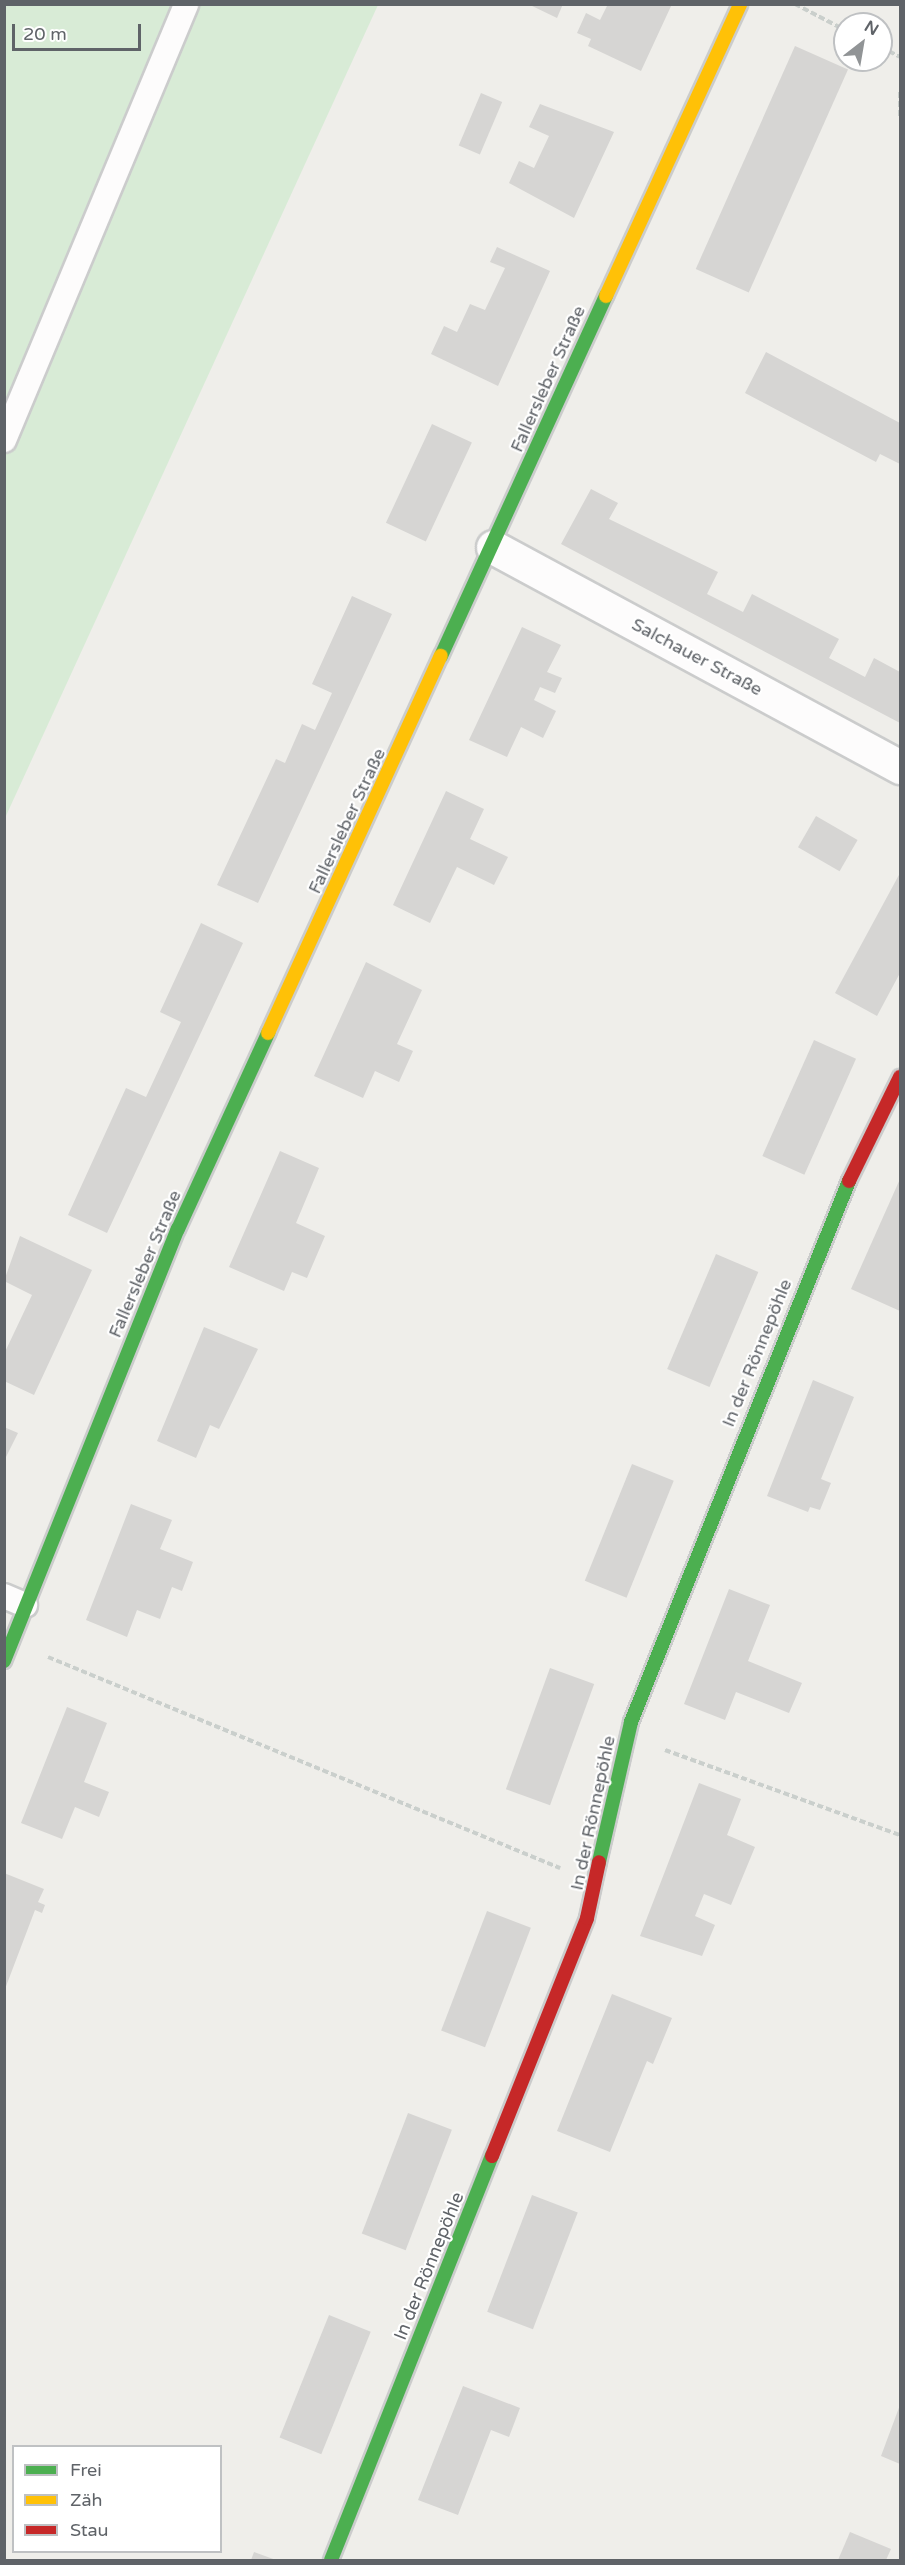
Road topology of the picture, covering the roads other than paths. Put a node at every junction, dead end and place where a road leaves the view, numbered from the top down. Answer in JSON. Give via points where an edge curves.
{"nodes":[{"id":1,"x":186,"y":4,"type":"edge"},
{"id":2,"x":740,"y":4,"type":"edge"},
{"id":3,"x":4,"y":440,"type":"edge"},
{"id":4,"x":493,"y":547,"type":"junction"},
{"id":5,"x":900,"y":767,"type":"edge"},
{"id":6,"x":900,"y":1077,"type":"edge"},
{"id":7,"x":15,"y":1601,"type":"edge"},
{"id":8,"x":4,"y":1661,"type":"edge"},
{"id":9,"x":331,"y":2560,"type":"edge"}],
"edges":[{"from":1,"to":3,"type":"lane"},
{"from":2,"to":4,"type":"street","name":"Fallersleber Straße"},
{"from":4,"to":5,"type":"street","name":"Salchauer Straße"},
{"from":4,"to":7,"type":"street","name":"Fallersleber Straße","via":[[178,1229]]},
{"from":6,"to":9,"type":"street","name":"In der Rönnepöhle","via":[[835,1210],[781,1339],[627,1736],[597,1884]]},
{"from":7,"to":8,"type":"street","name":"Fallersleber Straße","via":[[12,1641]]}]}
